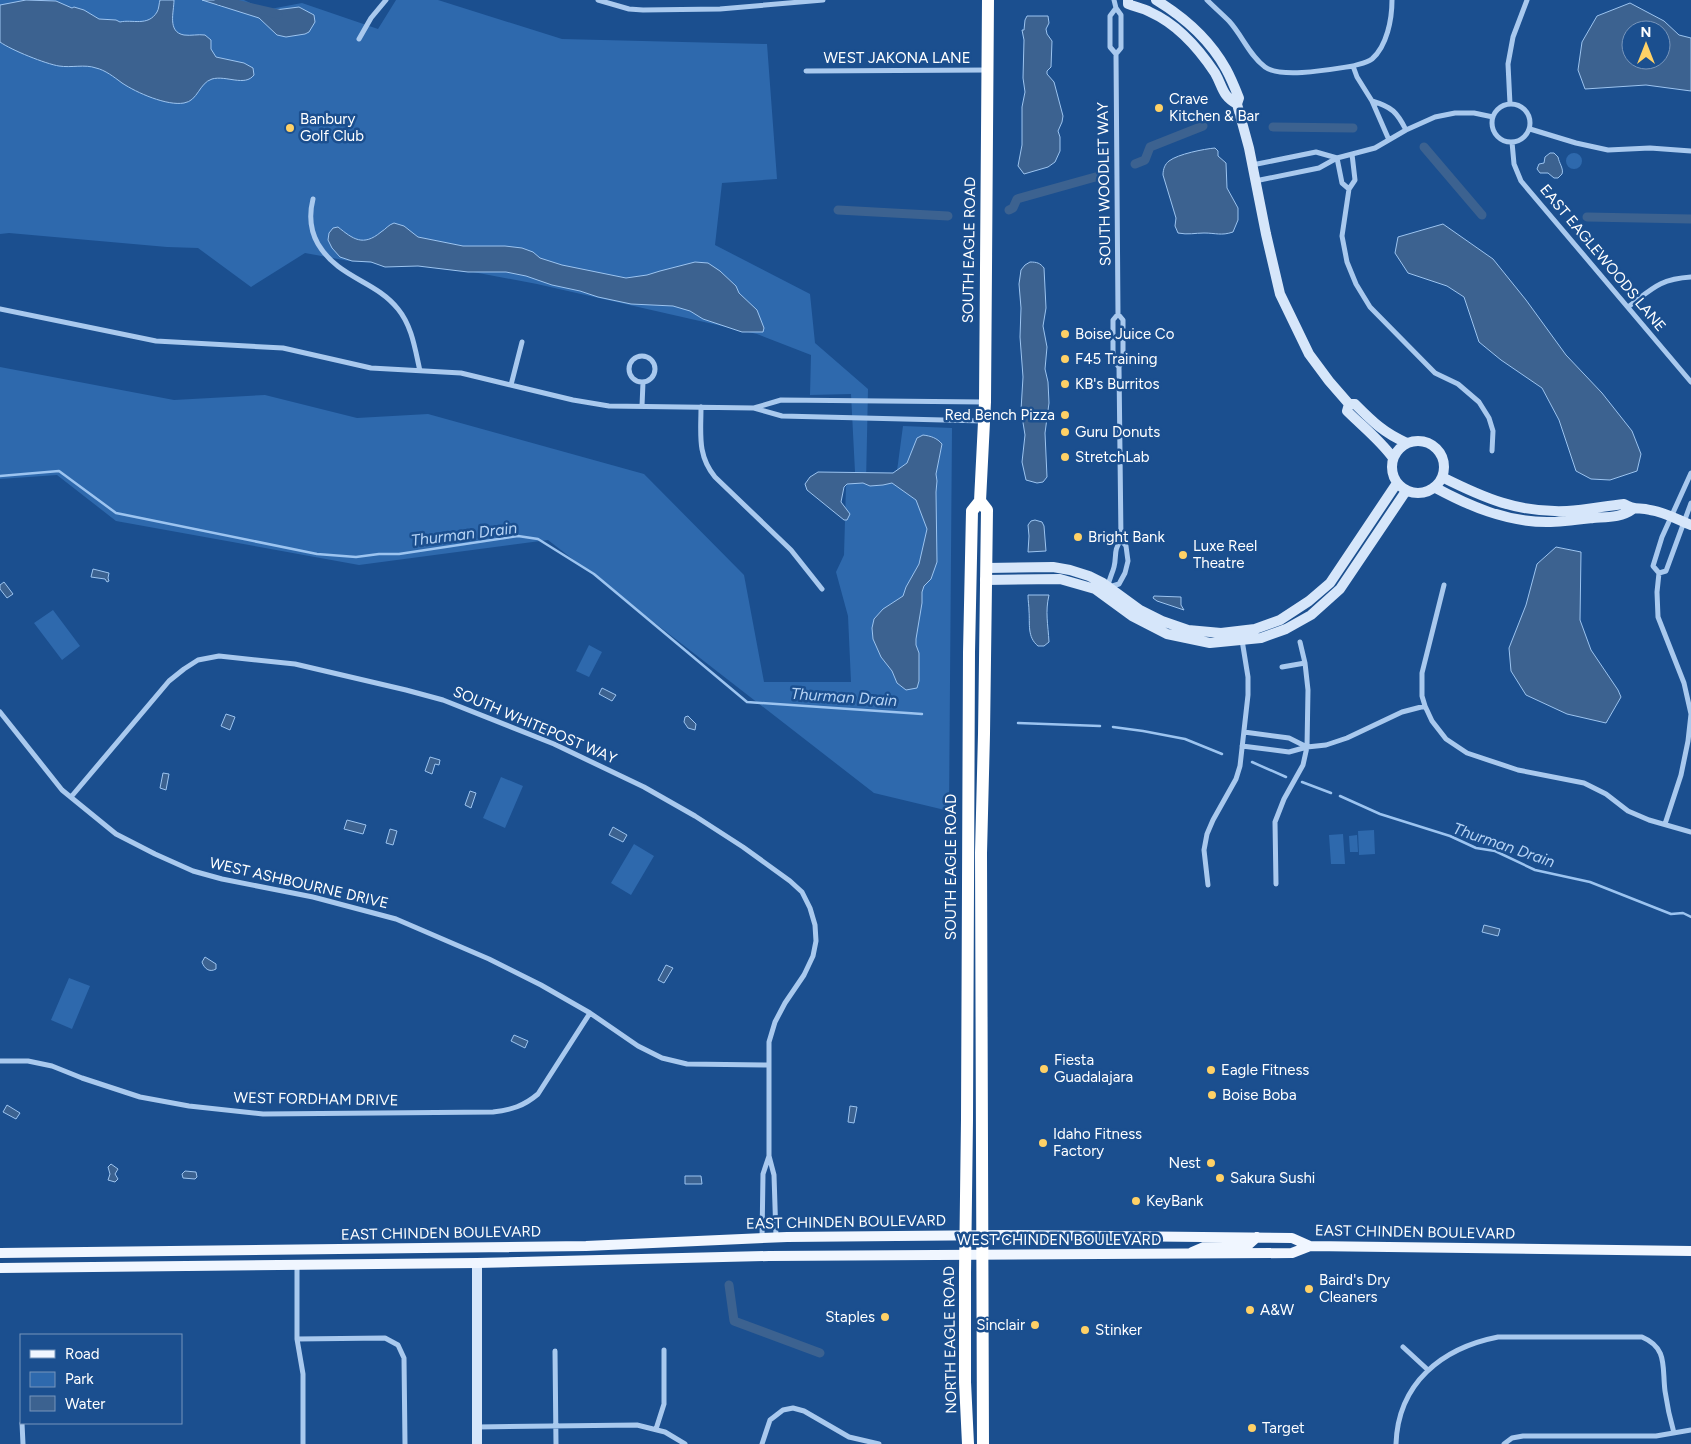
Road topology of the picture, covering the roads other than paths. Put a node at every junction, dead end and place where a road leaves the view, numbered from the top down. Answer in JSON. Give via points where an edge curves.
{"nodes":[{"id":1,"x":386,"y":0,"type":"edge"},
{"id":2,"x":598,"y":0,"type":"edge"},
{"id":3,"x":739,"y":0,"type":"edge"},
{"id":4,"x":823,"y":0,"type":"edge"},
{"id":5,"x":988,"y":0,"type":"edge"},
{"id":6,"x":1114,"y":0,"type":"edge"},
{"id":7,"x":1128,"y":0,"type":"edge"},
{"id":8,"x":1156,"y":0,"type":"edge"},
{"id":9,"x":1207,"y":0,"type":"edge"},
{"id":10,"x":1392,"y":0,"type":"edge"},
{"id":11,"x":1527,"y":0,"type":"edge"},
{"id":12,"x":612,"y":2,"type":"edge"},
{"id":13,"x":740,"y":7,"type":"junction"},
{"id":14,"x":1116,"y":8,"type":"junction"},
{"id":15,"x":359,"y":39,"type":"dead end"},
{"id":16,"x":1116,"y":54,"type":"junction"},
{"id":17,"x":1353,"y":66,"type":"junction"},
{"id":18,"x":988,"y":70,"type":"junction"},
{"id":19,"x":806,"y":71,"type":"dead end"},
{"id":20,"x":1372,"y":101,"type":"junction"},
{"id":21,"x":1237,"y":104,"type":"junction"},
{"id":22,"x":1510,"y":104,"type":"junction"},
{"id":23,"x":1493,"y":117,"type":"junction"},
{"id":24,"x":1530,"y":129,"type":"junction"},
{"id":25,"x":1406,"y":130,"type":"junction"},
{"id":26,"x":1389,"y":140,"type":"junction"},
{"id":27,"x":1512,"y":142,"type":"junction"},
{"id":28,"x":1691,"y":151,"type":"edge"},
{"id":29,"x":1352,"y":154,"type":"junction"},
{"id":30,"x":1337,"y":158,"type":"junction"},
{"id":31,"x":1252,"y":165,"type":"junction"},
{"id":32,"x":1255,"y":181,"type":"junction"},
{"id":33,"x":1349,"y":189,"type":"junction"},
{"id":34,"x":313,"y":199,"type":"dead end"},
{"id":35,"x":1691,"y":277,"type":"edge"},
{"id":36,"x":1628,"y":307,"type":"junction"},
{"id":37,"x":0,"y":309,"type":"edge"},
{"id":38,"x":1118,"y":314,"type":"junction"},
{"id":39,"x":522,"y":342,"type":"dead end"},
{"id":40,"x":1119,"y":367,"type":"junction"},
{"id":41,"x":420,"y":370,"type":"junction"},
{"id":42,"x":643,"y":382,"type":"junction"},
{"id":43,"x":1691,"y":382,"type":"edge"},
{"id":44,"x":511,"y":385,"type":"junction"},
{"id":45,"x":985,"y":402,"type":"junction"},
{"id":46,"x":1349,"y":404,"type":"junction"},
{"id":47,"x":642,"y":406,"type":"junction"},
{"id":48,"x":701,"y":407,"type":"junction"},
{"id":49,"x":754,"y":408,"type":"junction"},
{"id":50,"x":984,"y":421,"type":"junction"},
{"id":51,"x":1407,"y":443,"type":"junction"},
{"id":52,"x":1492,"y":451,"type":"dead end"},
{"id":53,"x":1393,"y":458,"type":"junction"},
{"id":54,"x":1691,"y":472,"type":"edge"},
{"id":55,"x":1442,"y":477,"type":"junction"},
{"id":56,"x":1396,"y":483,"type":"junction"},
{"id":57,"x":1434,"y":487,"type":"junction"},
{"id":58,"x":1406,"y":491,"type":"junction"},
{"id":59,"x":980,"y":501,"type":"junction"},
{"id":60,"x":1691,"y":503,"type":"edge"},
{"id":61,"x":1633,"y":509,"type":"junction"},
{"id":62,"x":1671,"y":517,"type":"junction"},
{"id":63,"x":1687,"y":524,"type":"edge"},
{"id":64,"x":1121,"y":540,"type":"junction"},
{"id":65,"x":971,"y":559,"type":"junction"},
{"id":66,"x":1659,"y":573,"type":"junction"},
{"id":67,"x":985,"y":574,"type":"junction"},
{"id":68,"x":1444,"y":585,"type":"dead end"},
{"id":69,"x":822,"y":589,"type":"dead end"},
{"id":70,"x":1106,"y":591,"type":"junction"},
{"id":71,"x":1240,"y":630,"type":"junction"},
{"id":72,"x":1242,"y":641,"type":"junction"},
{"id":73,"x":1300,"y":642,"type":"dead end"},
{"id":74,"x":1305,"y":664,"type":"junction"},
{"id":75,"x":1282,"y":667,"type":"dead end"},
{"id":76,"x":984,"y":702,"type":"junction"},
{"id":77,"x":1425,"y":706,"type":"junction"},
{"id":78,"x":0,"y":712,"type":"edge"},
{"id":79,"x":968,"y":714,"type":"junction"},
{"id":80,"x":1244,"y":732,"type":"junction"},
{"id":81,"x":1242,"y":746,"type":"junction"},
{"id":82,"x":1308,"y":747,"type":"junction"},
{"id":83,"x":71,"y":797,"type":"junction"},
{"id":84,"x":1665,"y":824,"type":"junction"},
{"id":85,"x":1691,"y":832,"type":"edge"},
{"id":86,"x":981,"y":863,"type":"junction"},
{"id":87,"x":1276,"y":884,"type":"dead end"},
{"id":88,"x":1208,"y":886,"type":"dead end"},
{"id":89,"x":590,"y":1013,"type":"junction"},
{"id":90,"x":0,"y":1061,"type":"edge"},
{"id":91,"x":768,"y":1065,"type":"junction"},
{"id":92,"x":769,"y":1156,"type":"junction"},
{"id":93,"x":965,"y":1236,"type":"junction"},
{"id":94,"x":982,"y":1236,"type":"junction"},
{"id":95,"x":776,"y":1237,"type":"junction"},
{"id":96,"x":1257,"y":1237,"type":"junction"},
{"id":97,"x":762,"y":1238,"type":"junction"},
{"id":98,"x":1310,"y":1246,"type":"junction"},
{"id":99,"x":464,"y":1247,"type":"junction"},
{"id":100,"x":1691,"y":1251,"type":"edge"},
{"id":101,"x":0,"y":1253,"type":"edge"},
{"id":102,"x":965,"y":1254,"type":"junction"},
{"id":103,"x":982,"y":1254,"type":"junction"},
{"id":104,"x":1187,"y":1255,"type":"junction"},
{"id":105,"x":717,"y":1257,"type":"joint"},
{"id":106,"x":477,"y":1263,"type":"junction"},
{"id":107,"x":297,"y":1264,"type":"junction"},
{"id":108,"x":0,"y":1268,"type":"edge"},
{"id":109,"x":298,"y":1339,"type":"junction"},
{"id":110,"x":1403,"y":1347,"type":"dead end"},
{"id":111,"x":664,"y":1350,"type":"dead end"},
{"id":112,"x":555,"y":1351,"type":"dead end"},
{"id":113,"x":1428,"y":1370,"type":"junction"},
{"id":114,"x":22,"y":1424,"type":"edge"},
{"id":115,"x":555,"y":1426,"type":"junction"},
{"id":116,"x":477,"y":1427,"type":"junction"},
{"id":117,"x":656,"y":1429,"type":"junction"},
{"id":118,"x":1691,"y":1430,"type":"edge"},
{"id":119,"x":1674,"y":1433,"type":"junction"},
{"id":120,"x":23,"y":1444,"type":"edge"},
{"id":121,"x":303,"y":1444,"type":"edge"},
{"id":122,"x":405,"y":1444,"type":"edge"},
{"id":123,"x":477,"y":1444,"type":"edge"},
{"id":124,"x":556,"y":1444,"type":"edge"},
{"id":125,"x":685,"y":1444,"type":"edge"},
{"id":126,"x":762,"y":1444,"type":"edge"},
{"id":127,"x":879,"y":1444,"type":"edge"},
{"id":128,"x":968,"y":1444,"type":"edge"},
{"id":129,"x":983,"y":1444,"type":"edge"},
{"id":130,"x":1396,"y":1444,"type":"edge"},
{"id":131,"x":1504,"y":1444,"type":"edge"}],
"edges":[{"from":1,"to":15,"type":"street"},
{"from":2,"to":12,"type":"street"},
{"from":3,"to":13,"type":"street"},
{"from":4,"to":13,"type":"street"},
{"from":5,"to":18,"type":"highway","name":"SOUTH EAGLE ROAD"},
{"from":6,"to":14,"type":"street","name":"SOUTH WOODLET WAY"},
{"from":7,"to":21,"type":"street","via":[[1128,4],[1151,12],[1174,27],[1192,44],[1216,75],[1228,99]]},
{"from":8,"to":21,"type":"street","via":[[1179,14],[1205,40],[1226,69],[1239,98]]},
{"from":9,"to":17,"type":"street","via":[[1230,22],[1266,68],[1297,73]]},
{"from":10,"to":17,"type":"street","via":[[1389,25],[1381,48],[1371,60]]},
{"from":11,"to":22,"type":"street","via":[[1512,37],[1508,64]]},
{"from":12,"to":13,"type":"street","via":[[629,9],[643,10]]},
{"from":14,"to":16,"type":"street","name":"SOUTH WOODLET WAY","via":[[1121,15],[1121,48]]},
{"from":14,"to":16,"type":"street","name":"SOUTH WOODLET WAY","via":[[1110,16],[1110,47]]},
{"from":16,"to":38,"type":"street","name":"SOUTH WOODLET WAY"},
{"from":17,"to":20,"type":"street"},
{"from":18,"to":19,"type":"street","name":"WEST JAKONA LANE"},
{"from":18,"to":45,"type":"highway","name":"SOUTH EAGLE ROAD"},
{"from":20,"to":25,"type":"street","via":[[1386,105],[1398,114]]},
{"from":20,"to":26,"type":"street"},
{"from":21,"to":31,"type":"street"},
{"from":22,"to":23,"type":"street","via":[[1500,108]]},
{"from":22,"to":24,"type":"street","via":[[1527,111]]},
{"from":23,"to":25,"type":"street","via":[[1455,113],[1435,117]]},
{"from":23,"to":27,"type":"street","via":[[1496,135]]},
{"from":24,"to":27,"type":"street","via":[[1523,139]]},
{"from":24,"to":28,"type":"street","via":[[1608,150],[1650,148]]},
{"from":25,"to":26,"type":"street"},
{"from":26,"to":29,"type":"street","via":[[1376,148]]},
{"from":27,"to":36,"type":"street","name":"EAST EAGLEWOODS LANE","via":[[1514,164],[1521,181]]},
{"from":29,"to":30,"type":"street"},
{"from":29,"to":33,"type":"street","via":[[1355,180]]},
{"from":30,"to":31,"type":"street","via":[[1316,152]]},
{"from":30,"to":32,"type":"street","via":[[1319,168]]},
{"from":30,"to":33,"type":"street","via":[[1342,183]]},
{"from":31,"to":32,"type":"street"},
{"from":32,"to":46,"type":"street","via":[[1280,294],[1309,354]]},
{"from":33,"to":52,"type":"street","via":[[1342,236],[1356,284],[1370,307],[1435,373],[1458,384],[1479,402],[1493,430]]},
{"from":34,"to":41,"type":"street","via":[[310,220],[323,252],[339,269],[382,293],[400,310],[411,331]]},
{"from":35,"to":36,"type":"street","via":[[1660,282]]},
{"from":36,"to":43,"type":"street","name":"EAST EAGLEWOODS LANE"},
{"from":37,"to":41,"type":"street","via":[[156,341],[282,348],[371,368]]},
{"from":38,"to":40,"type":"street","name":"SOUTH WOODLET WAY","via":[[1123,320],[1123,360]]},
{"from":38,"to":40,"type":"street","name":"SOUTH WOODLET WAY","via":[[1113,320],[1113,360]]},
{"from":39,"to":44,"type":"street"},
{"from":40,"to":64,"type":"street","name":"SOUTH WOODLET WAY"},
{"from":41,"to":44,"type":"street","via":[[461,373]]},
{"from":42,"to":42,"type":"street","via":[[635,380],[629,370],[634,359],[641,356],[650,359],[654,366],[654,374]]},
{"from":42,"to":47,"type":"street"},
{"from":44,"to":47,"type":"street","via":[[587,403]]},
{"from":45,"to":49,"type":"street","via":[[781,400]]},
{"from":45,"to":50,"type":"highway","name":"SOUTH EAGLE ROAD"},
{"from":46,"to":51,"type":"street","via":[[1355,404],[1389,435]]},
{"from":46,"to":53,"type":"street","via":[[1347,411],[1383,444]]},
{"from":47,"to":48,"type":"street"},
{"from":48,"to":49,"type":"street"},
{"from":48,"to":69,"type":"street","via":[[701,449],[708,468],[791,550]]},
{"from":49,"to":50,"type":"street","via":[[782,416]]},
{"from":50,"to":59,"type":"highway","name":"SOUTH EAGLE ROAD"},
{"from":51,"to":53,"type":"street"},
{"from":51,"to":55,"type":"street","via":[[1420,441],[1434,447],[1443,461]]},
{"from":53,"to":56,"type":"street","via":[[1392,475]]},
{"from":54,"to":62,"type":"street"},
{"from":55,"to":57,"type":"street"},
{"from":55,"to":61,"type":"street","via":[[1490,499],[1522,508],[1568,511],[1624,504]]},
{"from":56,"to":58,"type":"street"},
{"from":56,"to":71,"type":"street","via":[[1330,582],[1280,620],[1255,629]]},
{"from":57,"to":58,"type":"street","via":[[1421,493]]},
{"from":57,"to":61,"type":"street","via":[[1470,506],[1521,520],[1570,521],[1625,515]]},
{"from":58,"to":72,"type":"street","via":[[1333,596],[1286,629]]},
{"from":59,"to":65,"type":"highway","name":"SOUTH EAGLE ROAD","via":[[972,511]]},
{"from":59,"to":67,"type":"highway","name":"SOUTH EAGLE ROAD","via":[[986,510]]},
{"from":60,"to":63,"type":"street"},
{"from":61,"to":62,"type":"street","via":[[1649,509]]},
{"from":62,"to":63,"type":"street"},
{"from":62,"to":66,"type":"street","via":[[1653,566]]},
{"from":63,"to":66,"type":"street","via":[[1666,571]]},
{"from":64,"to":70,"type":"street","name":"SOUTH WOODLET WAY","via":[[1115,548],[1114,568]]},
{"from":64,"to":70,"type":"street","name":"SOUTH WOODLET WAY","via":[[1126,546],[1128,561],[1125,573],[1118,584]]},
{"from":65,"to":76,"type":"highway","via":[[977,570],[976,691]]},
{"from":65,"to":79,"type":"highway","name":"SOUTH EAGLE ROAD"},
{"from":66,"to":84,"type":"street","via":[[1658,617],[1684,683],[1691,714],[1681,775]]},
{"from":67,"to":70,"type":"street","via":[[1060,579]]},
{"from":67,"to":76,"type":"highway","name":"SOUTH EAGLE ROAD"},
{"from":68,"to":77,"type":"street","via":[[1422,673]]},
{"from":70,"to":71,"type":"street","via":[[1162,621],[1188,630],[1221,633]]},
{"from":70,"to":72,"type":"street","via":[[1132,616],[1168,634],[1210,643]]},
{"from":71,"to":72,"type":"street"},
{"from":72,"to":80,"type":"street","via":[[1248,677]]},
{"from":73,"to":74,"type":"street"},
{"from":74,"to":75,"type":"street"},
{"from":74,"to":82,"type":"street"},
{"from":76,"to":86,"type":"highway","name":"SOUTH EAGLE ROAD"},
{"from":77,"to":82,"type":"street","via":[[1402,712],[1333,743]]},
{"from":77,"to":84,"type":"street","via":[[1446,739],[1467,752],[1518,770],[1584,783],[1606,794],[1628,811]]},
{"from":78,"to":83,"type":"street","name":"WEST ASHBOURNE DRIVE"},
{"from":79,"to":86,"type":"highway","via":[[978,728],[976,836],[977,856]]},
{"from":79,"to":93,"type":"highway","name":"SOUTH EAGLE ROAD"},
{"from":80,"to":81,"type":"street"},
{"from":80,"to":82,"type":"street","via":[[1289,738]]},
{"from":81,"to":82,"type":"street","via":[[1289,752]]},
{"from":81,"to":88,"type":"street","via":[[1236,779],[1207,834],[1204,850]]},
{"from":82,"to":87,"type":"street","via":[[1303,765],[1275,822]]},
{"from":83,"to":89,"type":"street","name":"WEST ASHBOURNE DRIVE","via":[[116,834],[193,871],[396,919],[489,959]]},
{"from":83,"to":91,"type":"street","name":"SOUTH WHITEPOST WAY","via":[[169,681],[198,660],[220,656],[295,664],[443,700],[502,722],[585,757],[644,787],[743,847],[802,892],[815,925],[816,941],[804,975],[775,1022],[769,1042]]},
{"from":84,"to":85,"type":"street"},
{"from":86,"to":94,"type":"highway","name":"SOUTH EAGLE ROAD"},
{"from":89,"to":90,"type":"street","name":"WEST FORDHAM DRIVE","via":[[538,1094],[510,1110],[492,1112],[263,1114],[140,1097],[52,1066],[28,1061]]},
{"from":89,"to":91,"type":"street","name":"WEST ASHBOURNE DRIVE","via":[[638,1046],[662,1058],[687,1064]]},
{"from":91,"to":92,"type":"street","name":"SOUTH WHITEPOST WAY"},
{"from":92,"to":95,"type":"street","name":"SOUTH WHITEPOST WAY","via":[[774,1175]]},
{"from":92,"to":97,"type":"street","name":"SOUTH WHITEPOST WAY","via":[[763,1174]]},
{"from":93,"to":94,"type":"main road","name":"EAST CHINDEN BOULEVARD"},
{"from":93,"to":95,"type":"main road","name":"EAST CHINDEN BOULEVARD"},
{"from":93,"to":102,"type":"highway","name":"NORTH EAGLE ROAD"},
{"from":94,"to":96,"type":"main road","name":"EAST CHINDEN BOULEVARD"},
{"from":94,"to":103,"type":"highway"},
{"from":95,"to":97,"type":"main road","name":"EAST CHINDEN BOULEVARD"},
{"from":96,"to":98,"type":"main road","name":"EAST CHINDEN BOULEVARD","via":[[1292,1238]]},
{"from":96,"to":104,"type":"main road","via":[[1247,1246],[1206,1246]]},
{"from":97,"to":99,"type":"main road","name":"EAST CHINDEN BOULEVARD","via":[[586,1246]]},
{"from":98,"to":100,"type":"main road","name":"EAST CHINDEN BOULEVARD"},
{"from":98,"to":104,"type":"main road","name":"WEST CHINDEN BOULEVARD","via":[[1292,1253]]},
{"from":99,"to":101,"type":"main road","name":"EAST CHINDEN BOULEVARD"},
{"from":99,"to":107,"type":"main road","via":[[434,1254],[316,1256]]},
{"from":102,"to":103,"type":"main road","name":"WEST CHINDEN BOULEVARD"},
{"from":102,"to":105,"type":"main road","name":"WEST CHINDEN BOULEVARD"},
{"from":102,"to":128,"type":"highway","name":"NORTH EAGLE ROAD"},
{"from":103,"to":104,"type":"main road","name":"WEST CHINDEN BOULEVARD"},
{"from":103,"to":129,"type":"highway"},
{"from":105,"to":106,"type":"main road","name":"EAST CHINDEN BOULEVARD"},
{"from":106,"to":107,"type":"main road","name":"EAST CHINDEN BOULEVARD"},
{"from":106,"to":116,"type":"street"},
{"from":107,"to":108,"type":"main road","name":"EAST CHINDEN BOULEVARD"},
{"from":107,"to":109,"type":"street"},
{"from":109,"to":121,"type":"street","via":[[303,1374]]},
{"from":109,"to":122,"type":"street","via":[[385,1338],[398,1345],[404,1358]]},
{"from":110,"to":113,"type":"street"},
{"from":111,"to":117,"type":"street","via":[[664,1404]]},
{"from":112,"to":115,"type":"street"},
{"from":113,"to":119,"type":"street","via":[[1462,1347],[1498,1337],[1642,1338],[1651,1341],[1662,1357]]},
{"from":113,"to":130,"type":"street","via":[[1403,1406]]},
{"from":114,"to":120,"type":"street"},
{"from":115,"to":116,"type":"street"},
{"from":115,"to":117,"type":"street","via":[[628,1425]]},
{"from":115,"to":124,"type":"street"},
{"from":116,"to":123,"type":"street"},
{"from":117,"to":125,"type":"street"},
{"from":118,"to":119,"type":"street"},
{"from":119,"to":131,"type":"street","via":[[1641,1437],[1523,1436]]},
{"from":126,"to":127,"type":"street","via":[[770,1420],[783,1410],[793,1408],[849,1437]]}]}
